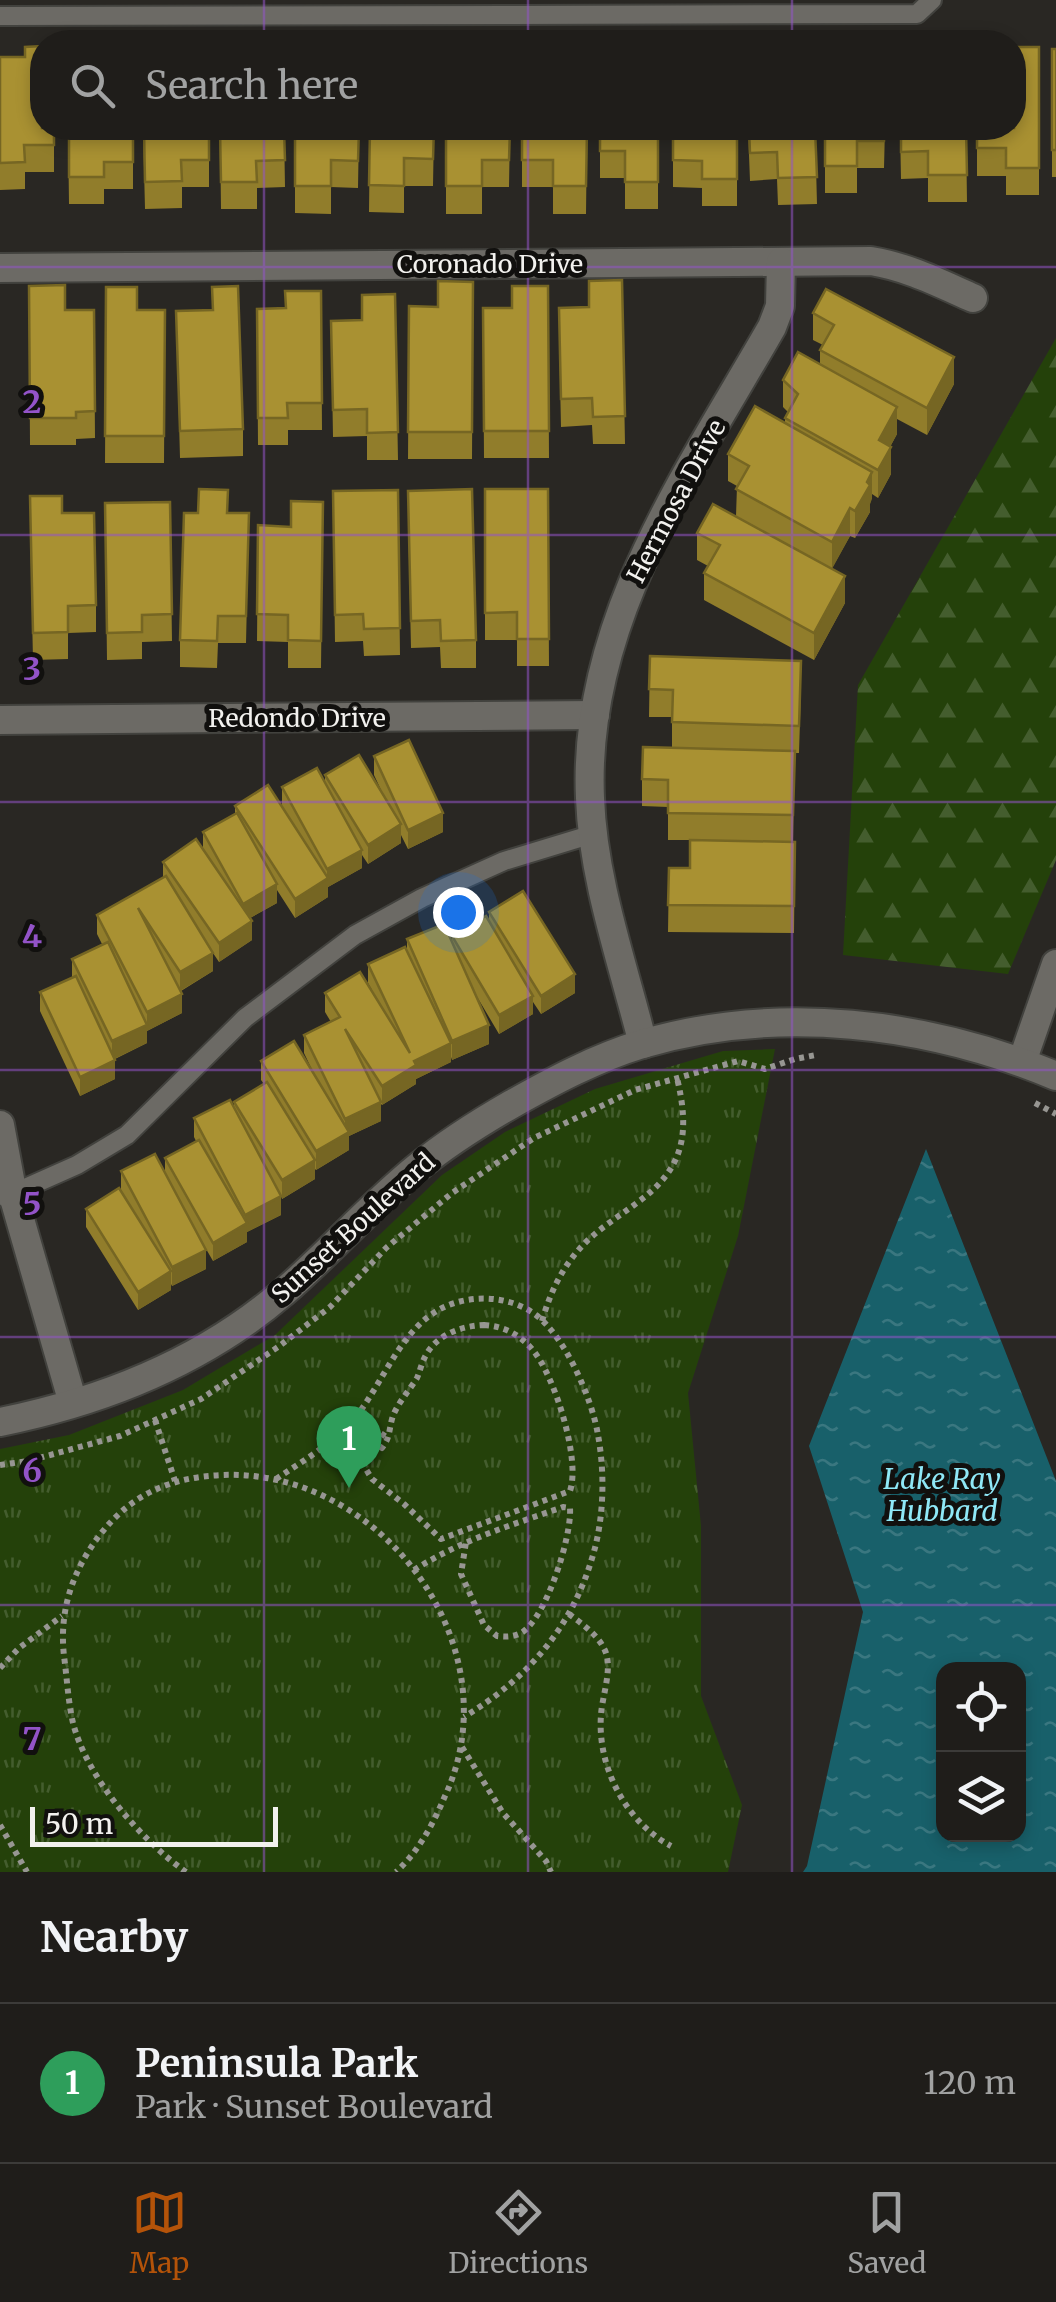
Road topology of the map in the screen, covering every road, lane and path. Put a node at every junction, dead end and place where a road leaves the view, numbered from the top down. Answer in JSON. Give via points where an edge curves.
{"nodes":[{"id":1,"x":932,"y":0,"type":"edge"},
{"id":2,"x":0,"y":16,"type":"edge"},
{"id":3,"x":781,"y":262,"type":"junction"},
{"id":4,"x":0,"y":268,"type":"edge"},
{"id":5,"x":972,"y":298,"type":"dead end"},
{"id":6,"x":595,"y":716,"type":"junction"},
{"id":7,"x":0,"y":720,"type":"edge"},
{"id":8,"x":593,"y":834,"type":"junction"},
{"id":9,"x":1056,"y":964,"type":"edge"},
{"id":10,"x":644,"y":1044,"type":"junction"},
{"id":11,"x":824,"y":1054,"type":"dead end"},
{"id":12,"x":1022,"y":1062,"type":"junction"},
{"id":13,"x":1056,"y":1076,"type":"edge"},
{"id":14,"x":677,"y":1078,"type":"junction"},
{"id":15,"x":1028,"y":1100,"type":"dead end"},
{"id":16,"x":1056,"y":1114,"type":"edge"},
{"id":17,"x":0,"y":1126,"type":"edge"},
{"id":18,"x":7,"y":1197,"type":"edge"},
{"id":19,"x":542,"y":1321,"type":"junction"},
{"id":20,"x":73,"y":1403,"type":"junction"},
{"id":21,"x":356,"y":1416,"type":"junction"},
{"id":22,"x":155,"y":1420,"type":"junction"},
{"id":23,"x":0,"y":1422,"type":"edge"},
{"id":24,"x":388,"y":1438,"type":"junction"},
{"id":25,"x":0,"y":1464,"type":"edge"},
{"id":26,"x":276,"y":1479,"type":"junction"},
{"id":27,"x":175,"y":1481,"type":"junction"},
{"id":28,"x":466,"y":1542,"type":"junction"},
{"id":29,"x":414,"y":1570,"type":"junction"},
{"id":30,"x":568,"y":1614,"type":"junction"},
{"id":31,"x":62,"y":1615,"type":"junction"},
{"id":32,"x":0,"y":1668,"type":"edge"},
{"id":33,"x":464,"y":1716,"type":"junction"},
{"id":34,"x":462,"y":1746,"type":"junction"},
{"id":35,"x":0,"y":1824,"type":"edge"},
{"id":36,"x":671,"y":1846,"type":"dead end"},
{"id":37,"x":27,"y":1872,"type":"edge"},
{"id":38,"x":186,"y":1872,"type":"edge"},
{"id":39,"x":396,"y":1872,"type":"edge"},
{"id":40,"x":551,"y":1872,"type":"edge"}],
"edges":[{"from":1,"to":2,"type":"lane","via":[[917,14]]},
{"from":3,"to":4,"type":"street","name":"Coronado Drive"},
{"from":3,"to":5,"type":"street","name":"Coronado Drive","via":[[892,265]]},
{"from":3,"to":6,"type":"street","name":"Hermosa Drive","via":[[780,306],[772,327],[631,584]]},
{"from":6,"to":7,"type":"street","name":"Redondo Drive"},
{"from":6,"to":8,"type":"street","name":"Hermosa Drive"},
{"from":8,"to":10,"type":"street","name":"Hermosa Drive"},
{"from":8,"to":18,"type":"lane","via":[[504,861],[354,935],[245,1018],[127,1135]]},
{"from":9,"to":12,"type":"street"},
{"from":10,"to":12,"type":"street","name":"Sunset Boulevard","via":[[746,1025],[841,1024],[929,1035]]},
{"from":10,"to":20,"type":"street","name":"Sunset Boulevard","via":[[591,1063],[454,1140],[235,1330],[136,1382]]},
{"from":11,"to":14,"type":"path","via":[[765,1069],[738,1060]]},
{"from":12,"to":13,"type":"street","name":"Sunset Boulevard"},
{"from":14,"to":19,"type":"path","via":[[683,1136],[673,1167],[644,1199],[580,1248],[559,1276]]},
{"from":14,"to":22,"type":"path","via":[[534,1138],[452,1192],[278,1347],[201,1399]]},
{"from":15,"to":16,"type":"path"},
{"from":17,"to":18,"type":"street"},
{"from":18,"to":20,"type":"street"},
{"from":19,"to":21,"type":"path","via":[[487,1298],[446,1306],[424,1319]]},
{"from":19,"to":30,"type":"path","via":[[567,1355],[598,1434],[602,1506],[594,1553]]},
{"from":20,"to":23,"type":"street","name":"Sunset Boulevard"},
{"from":21,"to":24,"type":"path"},
{"from":21,"to":26,"type":"path"},
{"from":22,"to":25,"type":"path","via":[[120,1436]]},
{"from":22,"to":27,"type":"path"},
{"from":24,"to":24,"type":"path","via":[[392,1418],[438,1340],[468,1326],[502,1326],[533,1350],[559,1404],[573,1483],[570,1492],[442,1539],[364,1466],[370,1440],[382,1448]]},
{"from":26,"to":27,"type":"path","via":[[241,1474]]},
{"from":26,"to":29,"type":"path","via":[[359,1515]]},
{"from":27,"to":31,"type":"path","via":[[143,1495],[110,1522],[87,1552]]},
{"from":28,"to":28,"type":"path","via":[[563,1507],[572,1514],[552,1585],[518,1634],[497,1636],[484,1624],[461,1574]]},
{"from":28,"to":29,"type":"path"},
{"from":29,"to":33,"type":"path","via":[[446,1621]]},
{"from":30,"to":33,"type":"path","via":[[520,1677]]},
{"from":30,"to":36,"type":"path","via":[[605,1652],[601,1735],[613,1782],[643,1825]]},
{"from":31,"to":32,"type":"path"},
{"from":31,"to":38,"type":"path","via":[[74,1727],[91,1764],[143,1838]]},
{"from":33,"to":34,"type":"path"},
{"from":34,"to":39,"type":"path","via":[[431,1827]]},
{"from":34,"to":40,"type":"path","via":[[503,1813]]},
{"from":35,"to":37,"type":"path"}]}
